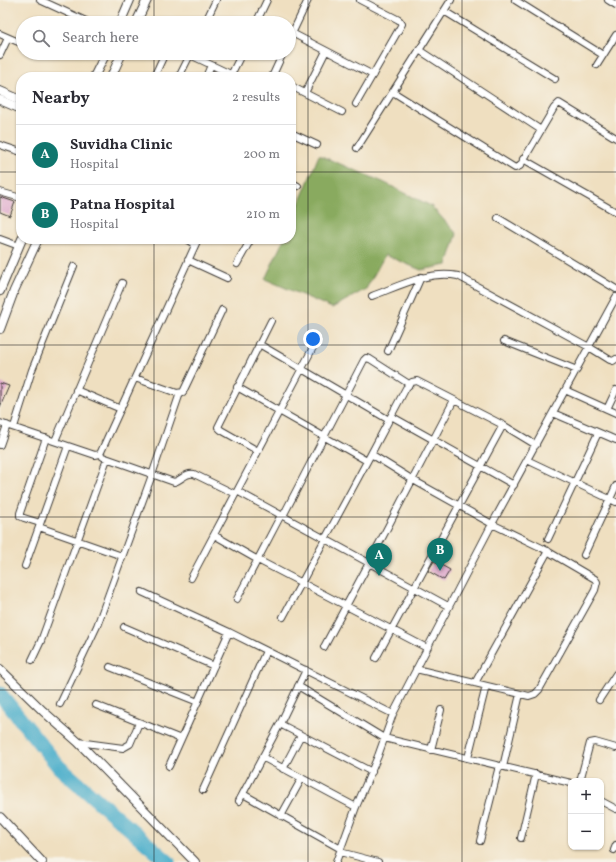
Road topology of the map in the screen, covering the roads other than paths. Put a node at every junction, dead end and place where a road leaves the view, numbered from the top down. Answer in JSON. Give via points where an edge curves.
{"nodes":[{"id":1,"x":40,"y":0,"type":"edge"},
{"id":2,"x":130,"y":0,"type":"edge"},
{"id":3,"x":147,"y":0,"type":"edge"},
{"id":4,"x":216,"y":0,"type":"edge"},
{"id":5,"x":267,"y":0,"type":"edge"},
{"id":6,"x":308,"y":0,"type":"edge"},
{"id":7,"x":360,"y":0,"type":"edge"},
{"id":8,"x":451,"y":0,"type":"edge"},
{"id":9,"x":515,"y":0,"type":"edge"},
{"id":10,"x":608,"y":0,"type":"edge"},
{"id":11,"x":616,"y":5,"type":"edge"},
{"id":12,"x":444,"y":11,"type":"junction"},
{"id":13,"x":68,"y":16,"type":"edge"},
{"id":14,"x":123,"y":16,"type":"edge"},
{"id":15,"x":139,"y":16,"type":"edge"},
{"id":16,"x":208,"y":16,"type":"edge"},
{"id":17,"x":259,"y":16,"type":"edge"},
{"id":18,"x":296,"y":26,"type":"edge"},
{"id":19,"x":0,"y":34,"type":"edge"},
{"id":20,"x":616,"y":35,"type":"edge"},
{"id":21,"x":296,"y":36,"type":"edge"},
{"id":22,"x":8,"y":38,"type":"junction"},
{"id":23,"x":16,"y":41,"type":"edge"},
{"id":24,"x":419,"y":50,"type":"junction"},
{"id":25,"x":326,"y":51,"type":"junction"},
{"id":26,"x":0,"y":55,"type":"edge"},
{"id":27,"x":603,"y":55,"type":"junction"},
{"id":28,"x":102,"y":60,"type":"edge"},
{"id":29,"x":119,"y":60,"type":"edge"},
{"id":30,"x":162,"y":60,"type":"edge"},
{"id":31,"x":186,"y":60,"type":"edge"},
{"id":32,"x":201,"y":60,"type":"edge"},
{"id":33,"x":239,"y":60,"type":"edge"},
{"id":34,"x":280,"y":60,"type":"edge"},
{"id":35,"x":211,"y":65,"type":"junction"},
{"id":36,"x":597,"y":65,"type":"dead end"},
{"id":37,"x":96,"y":72,"type":"edge"},
{"id":38,"x":113,"y":72,"type":"edge"},
{"id":39,"x":156,"y":72,"type":"edge"},
{"id":40,"x":181,"y":72,"type":"edge"},
{"id":41,"x":208,"y":72,"type":"edge"},
{"id":42,"x":225,"y":72,"type":"edge"},
{"id":43,"x":235,"y":72,"type":"edge"},
{"id":44,"x":275,"y":72,"type":"edge"},
{"id":45,"x":373,"y":75,"type":"junction"},
{"id":46,"x":555,"y":79,"type":"dead end"},
{"id":47,"x":296,"y":88,"type":"edge"},
{"id":48,"x":0,"y":91,"type":"edge"},
{"id":49,"x":393,"y":92,"type":"junction"},
{"id":50,"x":305,"y":93,"type":"junction"},
{"id":51,"x":16,"y":98,"type":"edge"},
{"id":52,"x":0,"y":100,"type":"edge"},
{"id":53,"x":356,"y":104,"type":"dead end"},
{"id":54,"x":16,"y":107,"type":"edge"},
{"id":55,"x":342,"y":112,"type":"dead end"},
{"id":56,"x":541,"y":130,"type":"junction"},
{"id":57,"x":296,"y":135,"type":"edge"},
{"id":58,"x":616,"y":138,"type":"edge"},
{"id":59,"x":0,"y":145,"type":"edge"},
{"id":60,"x":316,"y":145,"type":"dead end"},
{"id":61,"x":357,"y":148,"type":"dead end"},
{"id":62,"x":16,"y":150,"type":"edge"},
{"id":63,"x":523,"y":160,"type":"junction"},
{"id":64,"x":0,"y":192,"type":"edge"},
{"id":65,"x":16,"y":197,"type":"edge"},
{"id":66,"x":616,"y":212,"type":"edge"},
{"id":67,"x":498,"y":218,"type":"dead end"},
{"id":68,"x":0,"y":239,"type":"edge"},
{"id":69,"x":16,"y":242,"type":"edge"},
{"id":70,"x":21,"y":244,"type":"edge"},
{"id":71,"x":36,"y":244,"type":"edge"},
{"id":72,"x":195,"y":244,"type":"edge"},
{"id":73,"x":248,"y":244,"type":"edge"},
{"id":74,"x":188,"y":260,"type":"junction"},
{"id":75,"x":237,"y":264,"type":"dead end"},
{"id":76,"x":74,"y":266,"type":"dead end"},
{"id":77,"x":227,"y":278,"type":"dead end"},
{"id":78,"x":422,"y":278,"type":"junction"},
{"id":79,"x":122,"y":283,"type":"dead end"},
{"id":80,"x":1,"y":288,"type":"edge"},
{"id":81,"x":616,"y":289,"type":"edge"},
{"id":82,"x":372,"y":296,"type":"dead end"},
{"id":83,"x":616,"y":297,"type":"edge"},
{"id":84,"x":613,"y":307,"type":"edge"},
{"id":85,"x":222,"y":310,"type":"dead end"},
{"id":86,"x":271,"y":321,"type":"dead end"},
{"id":87,"x":0,"y":329,"type":"edge"},
{"id":88,"x":317,"y":340,"type":"dead end"},
{"id":89,"x":504,"y":341,"type":"dead end"},
{"id":90,"x":259,"y":344,"type":"junction"},
{"id":91,"x":589,"y":347,"type":"junction"},
{"id":92,"x":388,"y":351,"type":"dead end"},
{"id":93,"x":616,"y":359,"type":"edge"},
{"id":94,"x":302,"y":369,"type":"junction"},
{"id":95,"x":577,"y":370,"type":"junction"},
{"id":96,"x":135,"y":378,"type":"junction"},
{"id":97,"x":409,"y":384,"type":"junction"},
{"id":98,"x":237,"y":387,"type":"junction"},
{"id":99,"x":76,"y":390,"type":"junction"},
{"id":100,"x":566,"y":390,"type":"junction"},
{"id":101,"x":616,"y":390,"type":"edge"},
{"id":102,"x":180,"y":393,"type":"junction"},
{"id":103,"x":346,"y":395,"type":"junction"},
{"id":104,"x":454,"y":400,"type":"junction"},
{"id":105,"x":121,"y":409,"type":"junction"},
{"id":106,"x":607,"y":409,"type":"junction"},
{"id":107,"x":279,"y":412,"type":"junction"},
{"id":108,"x":553,"y":413,"type":"junction"},
{"id":109,"x":616,"y":413,"type":"edge"},
{"id":110,"x":390,"y":418,"type":"junction"},
{"id":111,"x":0,"y":423,"type":"edge"},
{"id":112,"x":7,"y":425,"type":"junction"},
{"id":113,"x":503,"y":425,"type":"junction"},
{"id":114,"x":14,"y":427,"type":"junction"},
{"id":115,"x":598,"y":433,"type":"junction"},
{"id":116,"x":324,"y":437,"type":"junction"},
{"id":117,"x":46,"y":438,"type":"junction"},
{"id":118,"x":433,"y":440,"type":"junction"},
{"id":119,"x":616,"y":440,"type":"edge"},
{"id":120,"x":55,"y":441,"type":"junction"},
{"id":121,"x":536,"y":444,"type":"junction"},
{"id":122,"x":0,"y":445,"type":"edge"},
{"id":123,"x":68,"y":446,"type":"junction"},
{"id":124,"x":258,"y":451,"type":"junction"},
{"id":125,"x":371,"y":454,"type":"junction"},
{"id":126,"x":98,"y":455,"type":"junction"},
{"id":127,"x":107,"y":458,"type":"junction"},
{"id":128,"x":527,"y":460,"type":"junction"},
{"id":129,"x":367,"y":461,"type":"junction"},
{"id":130,"x":481,"y":465,"type":"junction"},
{"id":131,"x":152,"y":475,"type":"junction"},
{"id":132,"x":413,"y":480,"type":"junction"},
{"id":133,"x":575,"y":483,"type":"junction"},
{"id":134,"x":514,"y":485,"type":"junction"},
{"id":135,"x":616,"y":486,"type":"edge"},
{"id":136,"x":236,"y":493,"type":"junction"},
{"id":137,"x":613,"y":501,"type":"edge"},
{"id":138,"x":459,"y":505,"type":"junction"},
{"id":139,"x":282,"y":516,"type":"junction"},
{"id":140,"x":492,"y":524,"type":"junction"},
{"id":141,"x":39,"y":525,"type":"junction"},
{"id":142,"x":214,"y":535,"type":"junction"},
{"id":143,"x":326,"y":539,"type":"junction"},
{"id":144,"x":548,"y":539,"type":"dead end"},
{"id":145,"x":77,"y":541,"type":"junction"},
{"id":146,"x":548,"y":551,"type":"junction"},
{"id":147,"x":584,"y":555,"type":"dead end"},
{"id":148,"x":122,"y":556,"type":"junction"},
{"id":149,"x":258,"y":560,"type":"junction"},
{"id":150,"x":369,"y":563,"type":"junction"},
{"id":151,"x":25,"y":566,"type":"dead end"},
{"id":152,"x":191,"y":578,"type":"dead end"},
{"id":153,"x":302,"y":583,"type":"junction"},
{"id":154,"x":414,"y":587,"type":"junction"},
{"id":155,"x":142,"y":592,"type":"dead end"},
{"id":156,"x":237,"y":599,"type":"dead end"},
{"id":157,"x":346,"y":606,"type":"junction"},
{"id":158,"x":448,"y":606,"type":"junction"},
{"id":159,"x":283,"y":617,"type":"dead end"},
{"id":160,"x":124,"y":627,"type":"dead end"},
{"id":161,"x":392,"y":629,"type":"junction"},
{"id":162,"x":229,"y":632,"type":"junction"},
{"id":163,"x":324,"y":647,"type":"dead end"},
{"id":164,"x":427,"y":648,"type":"junction"},
{"id":165,"x":266,"y":650,"type":"junction"},
{"id":166,"x":376,"y":658,"type":"dead end"},
{"id":167,"x":32,"y":660,"type":"dead end"},
{"id":168,"x":214,"y":666,"type":"junction"},
{"id":169,"x":110,"y":667,"type":"dead end"},
{"id":170,"x":0,"y":669,"type":"edge"},
{"id":171,"x":416,"y":669,"type":"junction"},
{"id":172,"x":306,"y":670,"type":"junction"},
{"id":173,"x":616,"y":674,"type":"edge"},
{"id":174,"x":475,"y":683,"type":"junction"},
{"id":175,"x":298,"y":686,"type":"junction"},
{"id":176,"x":486,"y":686,"type":"junction"},
{"id":177,"x":520,"y":694,"type":"junction"},
{"id":178,"x":599,"y":700,"type":"dead end"},
{"id":179,"x":198,"y":702,"type":"junction"},
{"id":180,"x":60,"y":704,"type":"dead end"},
{"id":181,"x":96,"y":705,"type":"dead end"},
{"id":182,"x":441,"y":710,"type":"dead end"},
{"id":183,"x":393,"y":714,"type":"junction"},
{"id":184,"x":139,"y":723,"type":"junction"},
{"id":185,"x":280,"y":724,"type":"junction"},
{"id":186,"x":301,"y":735,"type":"junction"},
{"id":187,"x":384,"y":738,"type":"junction"},
{"id":188,"x":181,"y":739,"type":"junction"},
{"id":189,"x":78,"y":742,"type":"junction"},
{"id":190,"x":616,"y":748,"type":"edge"},
{"id":191,"x":431,"y":750,"type":"junction"},
{"id":192,"x":262,"y":757,"type":"junction"},
{"id":193,"x":468,"y":758,"type":"junction"},
{"id":194,"x":170,"y":766,"type":"dead end"},
{"id":195,"x":501,"y":766,"type":"junction"},
{"id":196,"x":283,"y":769,"type":"junction"},
{"id":197,"x":372,"y":772,"type":"junction"},
{"id":198,"x":536,"y":774,"type":"junction"},
{"id":199,"x":302,"y":778,"type":"junction"},
{"id":200,"x":581,"y":778,"type":"edge"},
{"id":201,"x":568,"y":782,"type":"edge"},
{"id":202,"x":204,"y":790,"type":"dead end"},
{"id":203,"x":243,"y":794,"type":"junction"},
{"id":204,"x":239,"y":801,"type":"dead end"},
{"id":205,"x":604,"y":803,"type":"edge"},
{"id":206,"x":356,"y":807,"type":"junction"},
{"id":207,"x":616,"y":809,"type":"edge"},
{"id":208,"x":281,"y":816,"type":"junction"},
{"id":209,"x":0,"y":817,"type":"edge"},
{"id":210,"x":521,"y":838,"type":"dead end"},
{"id":211,"x":480,"y":841,"type":"dead end"},
{"id":212,"x":341,"y":851,"type":"junction"},
{"id":213,"x":42,"y":862,"type":"edge"},
{"id":214,"x":195,"y":862,"type":"edge"},
{"id":215,"x":336,"y":862,"type":"edge"},
{"id":216,"x":378,"y":862,"type":"edge"}],
"edges":[{"from":1,"to":13,"type":"street"},
{"from":2,"to":14,"type":"street"},
{"from":3,"to":15,"type":"street"},
{"from":4,"to":16,"type":"street"},
{"from":5,"to":17,"type":"street"},
{"from":6,"to":18,"type":"street"},
{"from":7,"to":45,"type":"street","via":[[402,24]]},
{"from":8,"to":12,"type":"street"},
{"from":9,"to":27,"type":"street"},
{"from":10,"to":11,"type":"street"},
{"from":12,"to":24,"type":"street"},
{"from":12,"to":46,"type":"street"},
{"from":19,"to":22,"type":"street"},
{"from":20,"to":27,"type":"street"},
{"from":21,"to":25,"type":"street"},
{"from":22,"to":23,"type":"street"},
{"from":22,"to":26,"type":"street"},
{"from":24,"to":49,"type":"street"},
{"from":24,"to":56,"type":"street"},
{"from":25,"to":45,"type":"street"},
{"from":25,"to":50,"type":"street"},
{"from":27,"to":36,"type":"street"},
{"from":28,"to":37,"type":"street"},
{"from":29,"to":38,"type":"street"},
{"from":30,"to":39,"type":"street"},
{"from":31,"to":40,"type":"street"},
{"from":32,"to":35,"type":"street"},
{"from":33,"to":43,"type":"street"},
{"from":34,"to":44,"type":"street"},
{"from":35,"to":41,"type":"street"},
{"from":35,"to":42,"type":"street"},
{"from":45,"to":53,"type":"street"},
{"from":47,"to":50,"type":"street"},
{"from":48,"to":51,"type":"street"},
{"from":49,"to":61,"type":"street"},
{"from":49,"to":63,"type":"street","via":[[513,167],[517,168]]},
{"from":50,"to":55,"type":"street"},
{"from":52,"to":54,"type":"street"},
{"from":56,"to":58,"type":"street","via":[[559,103]]},
{"from":56,"to":63,"type":"street"},
{"from":57,"to":60,"type":"street"},
{"from":59,"to":62,"type":"street"},
{"from":63,"to":66,"type":"street"},
{"from":64,"to":65,"type":"street"},
{"from":67,"to":81,"type":"street"},
{"from":68,"to":69,"type":"street"},
{"from":70,"to":80,"type":"street"},
{"from":71,"to":87,"type":"street"},
{"from":72,"to":74,"type":"street"},
{"from":73,"to":75,"type":"street"},
{"from":74,"to":77,"type":"street"},
{"from":74,"to":96,"type":"street"},
{"from":76,"to":114,"type":"street","via":[[32,370]]},
{"from":78,"to":82,"type":"street"},
{"from":78,"to":91,"type":"street","via":[[458,276]]},
{"from":78,"to":92,"type":"street"},
{"from":79,"to":99,"type":"street"},
{"from":83,"to":84,"type":"street"},
{"from":84,"to":91,"type":"street"},
{"from":85,"to":102,"type":"street","via":[[186,389]]},
{"from":86,"to":90,"type":"street"},
{"from":88,"to":94,"type":"street"},
{"from":89,"to":95,"type":"street"},
{"from":90,"to":94,"type":"street"},
{"from":90,"to":98,"type":"street"},
{"from":91,"to":93,"type":"street","via":[[610,360]]},
{"from":91,"to":95,"type":"street"},
{"from":94,"to":103,"type":"street"},
{"from":94,"to":107,"type":"street"},
{"from":95,"to":100,"type":"street"},
{"from":96,"to":102,"type":"street"},
{"from":96,"to":105,"type":"street"},
{"from":97,"to":103,"type":"street","via":[[366,358],[361,363]]},
{"from":97,"to":104,"type":"street","via":[[417,381]]},
{"from":97,"to":110,"type":"street"},
{"from":98,"to":107,"type":"street"},
{"from":98,"to":124,"type":"street","via":[[218,427]]},
{"from":99,"to":105,"type":"street"},
{"from":99,"to":120,"type":"street"},
{"from":100,"to":106,"type":"street"},
{"from":100,"to":108,"type":"street"},
{"from":101,"to":106,"type":"street"},
{"from":102,"to":131,"type":"street"},
{"from":103,"to":110,"type":"street"},
{"from":103,"to":116,"type":"street"},
{"from":104,"to":113,"type":"street"},
{"from":104,"to":118,"type":"street"},
{"from":105,"to":126,"type":"street"},
{"from":106,"to":109,"type":"street"},
{"from":107,"to":116,"type":"street"},
{"from":107,"to":124,"type":"street"},
{"from":108,"to":115,"type":"street"},
{"from":108,"to":121,"type":"street"},
{"from":110,"to":118,"type":"street"},
{"from":110,"to":125,"type":"street"},
{"from":111,"to":112,"type":"street"},
{"from":112,"to":114,"type":"street"},
{"from":112,"to":122,"type":"street"},
{"from":113,"to":121,"type":"street"},
{"from":113,"to":130,"type":"street"},
{"from":114,"to":117,"type":"street"},
{"from":115,"to":119,"type":"street"},
{"from":115,"to":133,"type":"street"},
{"from":116,"to":129,"type":"street"},
{"from":116,"to":139,"type":"street"},
{"from":117,"to":120,"type":"street"},
{"from":117,"to":141,"type":"street","via":[[20,513],[22,518]]},
{"from":118,"to":130,"type":"street"},
{"from":118,"to":132,"type":"street"},
{"from":120,"to":123,"type":"street"},
{"from":121,"to":128,"type":"street"},
{"from":123,"to":126,"type":"street"},
{"from":123,"to":141,"type":"street"},
{"from":124,"to":136,"type":"street"},
{"from":125,"to":129,"type":"street"},
{"from":125,"to":132,"type":"street"},
{"from":126,"to":127,"type":"street"},
{"from":127,"to":131,"type":"street"},
{"from":127,"to":145,"type":"street"},
{"from":128,"to":133,"type":"street"},
{"from":128,"to":134,"type":"street"},
{"from":129,"to":143,"type":"street"},
{"from":130,"to":134,"type":"street"},
{"from":130,"to":138,"type":"street"},
{"from":131,"to":136,"type":"street","via":[[174,482],[188,474],[194,474]]},
{"from":131,"to":148,"type":"street"},
{"from":132,"to":138,"type":"street"},
{"from":132,"to":150,"type":"street"},
{"from":133,"to":137,"type":"street"},
{"from":133,"to":144,"type":"street"},
{"from":134,"to":140,"type":"street"},
{"from":135,"to":137,"type":"street"},
{"from":136,"to":139,"type":"street"},
{"from":136,"to":142,"type":"street"},
{"from":137,"to":147,"type":"street"},
{"from":138,"to":140,"type":"street"},
{"from":138,"to":154,"type":"street"},
{"from":139,"to":143,"type":"street"},
{"from":139,"to":149,"type":"street"},
{"from":140,"to":146,"type":"street"},
{"from":140,"to":158,"type":"street"},
{"from":141,"to":145,"type":"street"},
{"from":141,"to":151,"type":"street"},
{"from":142,"to":149,"type":"street"},
{"from":142,"to":152,"type":"street"},
{"from":143,"to":150,"type":"street"},
{"from":143,"to":153,"type":"street"},
{"from":145,"to":148,"type":"street"},
{"from":145,"to":167,"type":"street"},
{"from":146,"to":174,"type":"street"},
{"from":146,"to":177,"type":"street","via":[[595,579],[597,587],[539,690],[532,696]]},
{"from":148,"to":180,"type":"street","via":[[97,626]]},
{"from":149,"to":153,"type":"street"},
{"from":149,"to":156,"type":"street"},
{"from":150,"to":154,"type":"street"},
{"from":150,"to":157,"type":"street"},
{"from":153,"to":157,"type":"street"},
{"from":153,"to":159,"type":"street"},
{"from":154,"to":158,"type":"street"},
{"from":154,"to":161,"type":"street"},
{"from":155,"to":162,"type":"street"},
{"from":157,"to":161,"type":"street"},
{"from":157,"to":163,"type":"street"},
{"from":158,"to":164,"type":"street"},
{"from":160,"to":168,"type":"street"},
{"from":161,"to":164,"type":"street"},
{"from":161,"to":166,"type":"street"},
{"from":162,"to":165,"type":"street"},
{"from":162,"to":168,"type":"street"},
{"from":164,"to":171,"type":"street"},
{"from":165,"to":172,"type":"street"},
{"from":165,"to":202,"type":"street"},
{"from":168,"to":179,"type":"street"},
{"from":169,"to":179,"type":"street"},
{"from":170,"to":189,"type":"street"},
{"from":171,"to":174,"type":"street"},
{"from":171,"to":183,"type":"street"},
{"from":172,"to":175,"type":"street"},
{"from":172,"to":183,"type":"street"},
{"from":173,"to":178,"type":"street"},
{"from":174,"to":176,"type":"street"},
{"from":175,"to":185,"type":"street"},
{"from":175,"to":187,"type":"street"},
{"from":176,"to":177,"type":"street"},
{"from":176,"to":193,"type":"street"},
{"from":177,"to":195,"type":"street"},
{"from":179,"to":188,"type":"street"},
{"from":181,"to":184,"type":"street"},
{"from":182,"to":191,"type":"street"},
{"from":183,"to":187,"type":"street"},
{"from":184,"to":188,"type":"street"},
{"from":184,"to":189,"type":"street","via":[[127,747]]},
{"from":185,"to":186,"type":"street"},
{"from":185,"to":192,"type":"street"},
{"from":186,"to":196,"type":"street"},
{"from":186,"to":197,"type":"street"},
{"from":187,"to":191,"type":"street"},
{"from":187,"to":197,"type":"street"},
{"from":188,"to":194,"type":"street"},
{"from":189,"to":214,"type":"street"},
{"from":190,"to":200,"type":"street","via":[[590,743]]},
{"from":191,"to":193,"type":"street"},
{"from":192,"to":196,"type":"street"},
{"from":192,"to":203,"type":"street"},
{"from":193,"to":195,"type":"street"},
{"from":195,"to":198,"type":"street"},
{"from":195,"to":211,"type":"street"},
{"from":196,"to":199,"type":"street"},
{"from":197,"to":206,"type":"street"},
{"from":198,"to":201,"type":"street"},
{"from":198,"to":210,"type":"street"},
{"from":199,"to":206,"type":"street"},
{"from":199,"to":208,"type":"street"},
{"from":203,"to":204,"type":"street"},
{"from":203,"to":208,"type":"street"},
{"from":205,"to":207,"type":"street"},
{"from":206,"to":212,"type":"street"},
{"from":208,"to":212,"type":"street"},
{"from":209,"to":213,"type":"street"},
{"from":212,"to":215,"type":"street"},
{"from":212,"to":216,"type":"street"}]}
